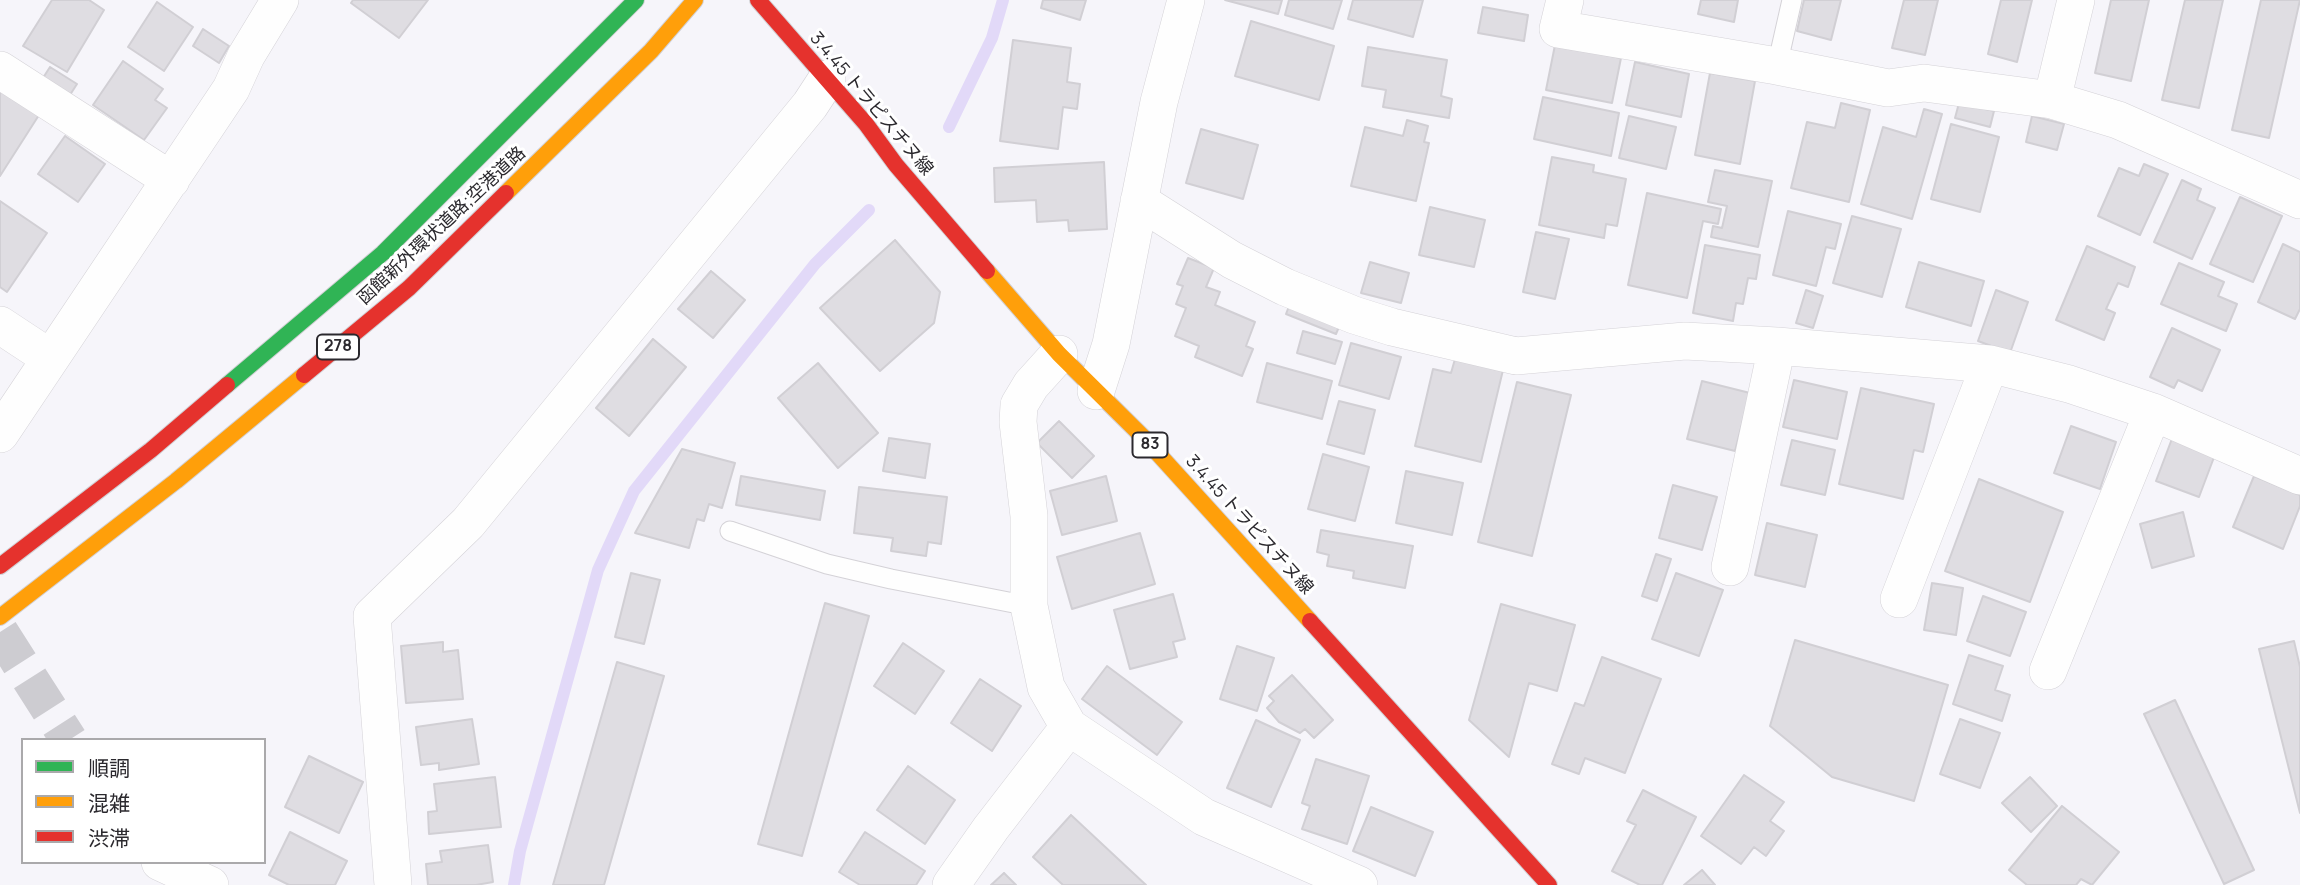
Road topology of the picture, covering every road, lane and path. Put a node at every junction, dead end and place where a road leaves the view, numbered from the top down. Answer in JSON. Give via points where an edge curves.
{"nodes":[{"id":1,"x":280,"y":0,"type":"edge"},
{"id":2,"x":636,"y":0,"type":"edge"},
{"id":3,"x":695,"y":0,"type":"edge"},
{"id":4,"x":758,"y":0,"type":"edge"},
{"id":5,"x":1186,"y":0,"type":"edge"},
{"id":6,"x":1565,"y":0,"type":"edge"},
{"id":7,"x":1792,"y":0,"type":"edge"},
{"id":8,"x":2076,"y":0,"type":"edge"},
{"id":9,"x":1777,"y":66,"type":"junction"},
{"id":10,"x":0,"y":70,"type":"edge"},
{"id":11,"x":827,"y":79,"type":"junction"},
{"id":12,"x":2052,"y":100,"type":"junction"},
{"id":13,"x":171,"y":180,"type":"junction"},
{"id":14,"x":2300,"y":200,"type":"edge"},
{"id":15,"x":1139,"y":201,"type":"junction"},
{"id":16,"x":0,"y":325,"type":"edge"},
{"id":17,"x":1777,"y":346,"type":"junction"},
{"id":18,"x":1059,"y":354,"type":"junction"},
{"id":19,"x":50,"y":358,"type":"junction"},
{"id":20,"x":1990,"y":364,"type":"junction"},
{"id":21,"x":1097,"y":391,"type":"junction"},
{"id":22,"x":2153,"y":412,"type":"junction"},
{"id":23,"x":0,"y":434,"type":"edge"},
{"id":24,"x":2300,"y":476,"type":"edge"},
{"id":25,"x":730,"y":531,"type":"dead end"},
{"id":26,"x":0,"y":566,"type":"edge"},
{"id":27,"x":1730,"y":567,"type":"dead end"},
{"id":28,"x":1899,"y":599,"type":"dead end"},
{"id":29,"x":1029,"y":606,"type":"junction"},
{"id":30,"x":0,"y":617,"type":"edge"},
{"id":31,"x":2048,"y":671,"type":"dead end"},
{"id":32,"x":1069,"y":727,"type":"junction"},
{"id":33,"x":164,"y":864,"type":"edge"},
{"id":34,"x":210,"y":885,"type":"edge"},
{"id":35,"x":393,"y":885,"type":"edge"},
{"id":36,"x":951,"y":885,"type":"edge"},
{"id":37,"x":1359,"y":885,"type":"edge"},
{"id":38,"x":1549,"y":885,"type":"edge"}],
"edges":[{"from":1,"to":13,"type":"street","via":[[231,89]]},
{"from":2,"to":26,"type":"main road","name":"函館新外環状道路;空港道路","number":"278","via":[[383,253],[151,450]]},
{"from":3,"to":30,"type":"main road","name":"函館新外環状道路;空港道路","number":"278","via":[[651,51],[409,288],[176,481]]},
{"from":4,"to":11,"type":"main road","name":"3.4.45 トラピスチヌ線","number":"83"},
{"from":5,"to":15,"type":"street"},
{"from":6,"to":9,"type":"street","via":[[1558,29]]},
{"from":7,"to":9,"type":"lane"},
{"from":8,"to":12,"type":"street"},
{"from":9,"to":12,"type":"street","via":[[1888,88],[1924,83]]},
{"from":10,"to":13,"type":"street"},
{"from":11,"to":18,"type":"main road","name":"3.4.45 トラピスチヌ線","number":"83"},
{"from":11,"to":35,"type":"street","via":[[468,523],[372,616]]},
{"from":12,"to":14,"type":"street","via":[[2118,120]]},
{"from":13,"to":19,"type":"street"},
{"from":15,"to":17,"type":"street","via":[[1232,260],[1285,287],[1392,327],[1516,356],[1685,341]]},
{"from":15,"to":21,"type":"street","via":[[1111,344]]},
{"from":16,"to":19,"type":"street"},
{"from":17,"to":20,"type":"street"},
{"from":17,"to":27,"type":"street"},
{"from":18,"to":21,"type":"main road","name":"3.4.45 トラピスチヌ線","number":"83"},
{"from":18,"to":29,"type":"street","via":[[1019,405],[1029,516]]},
{"from":19,"to":23,"type":"street"},
{"from":20,"to":22,"type":"street"},
{"from":20,"to":28,"type":"street"},
{"from":21,"to":38,"type":"main road","name":"3.4.45 トラピスチヌ線","number":"83"},
{"from":22,"to":24,"type":"street"},
{"from":22,"to":31,"type":"street"},
{"from":25,"to":29,"type":"lane","via":[[827,564]]},
{"from":29,"to":32,"type":"street","via":[[1046,687]]},
{"from":32,"to":36,"type":"street"},
{"from":32,"to":37,"type":"street","via":[[1204,817]]},
{"from":33,"to":34,"type":"street"}]}
